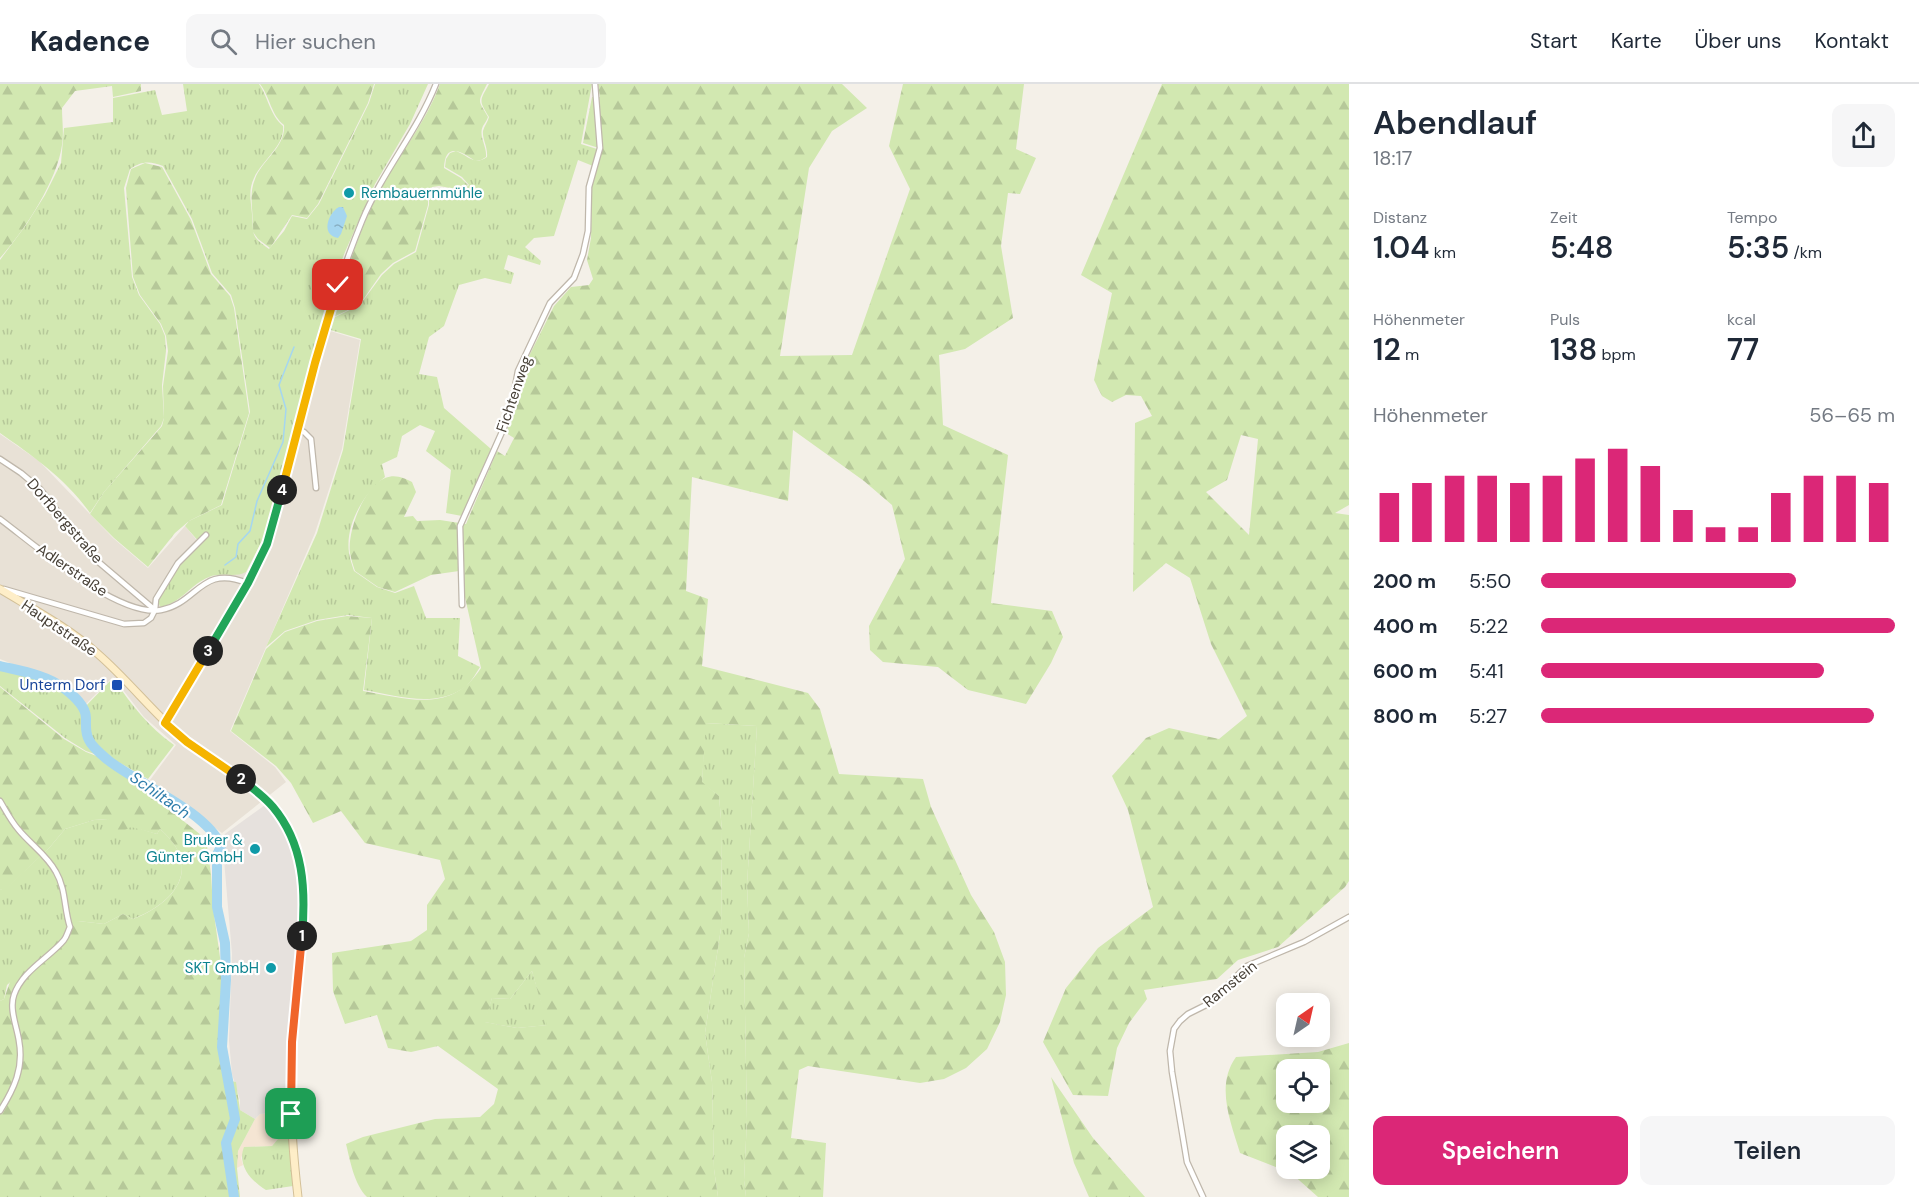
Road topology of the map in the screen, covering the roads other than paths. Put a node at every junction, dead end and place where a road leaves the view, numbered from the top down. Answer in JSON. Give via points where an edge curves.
{"nodes":[{"id":1,"x":436,"y":84,"type":"edge"},
{"id":2,"x":595,"y":84,"type":"edge"},
{"id":3,"x":297,"y":429,"type":"junction"},
{"id":4,"x":0,"y":459,"type":"edge"},
{"id":5,"x":316,"y":488,"type":"dead end"},
{"id":6,"x":0,"y":519,"type":"edge"},
{"id":7,"x":206,"y":535,"type":"dead end"},
{"id":8,"x":248,"y":583,"type":"junction"},
{"id":9,"x":0,"y":588,"type":"edge"},
{"id":10,"x":462,"y":605,"type":"dead end"},
{"id":11,"x":155,"y":610,"type":"junction"},
{"id":12,"x":165,"y":723,"type":"junction"},
{"id":13,"x":0,"y":801,"type":"edge"},
{"id":14,"x":1349,"y":917,"type":"edge"},
{"id":15,"x":0,"y":1111,"type":"edge"},
{"id":16,"x":298,"y":1197,"type":"edge"},
{"id":17,"x":1203,"y":1197,"type":"edge"}],
"edges":[{"from":1,"to":3,"type":"street","via":[[417,124],[378,185],[350,252]]},
{"from":2,"to":10,"type":"street","name":"Fichtenweg","via":[[600,148],[589,187],[583,254],[574,278],[550,303],[518,371],[510,414],[460,526]]},
{"from":3,"to":5,"type":"street","via":[[311,439]]},
{"from":3,"to":8,"type":"street","via":[[267,544]]},
{"from":4,"to":11,"type":"street","name":"Dorfbergstraße","via":[[40,489],[95,559]]},
{"from":6,"to":11,"type":"street","name":"Adlerstraße","via":[[106,595],[134,607]]},
{"from":7,"to":11,"type":"street","via":[[178,563],[156,599]]},
{"from":8,"to":11,"type":"street","via":[[236,578],[216,578],[177,603]]},
{"from":8,"to":12,"type":"street"},
{"from":9,"to":11,"type":"street","via":[[124,624],[144,623]]},
{"from":9,"to":12,"type":"main road","name":"Hauptstraße","via":[[86,643]]},
{"from":12,"to":16,"type":"main road","via":[[272,805],[289,831],[301,864],[304,911],[292,1042],[292,1143]]},
{"from":13,"to":15,"type":"street","via":[[18,830],[56,872],[70,927],[65,939],[44,957],[14,995],[19,1070],[14,1089]]},
{"from":14,"to":17,"type":"street","name":"Ramstein","via":[[1304,942],[1247,966],[1208,1004],[1188,1014],[1174,1029],[1172,1072],[1187,1161]]}]}
